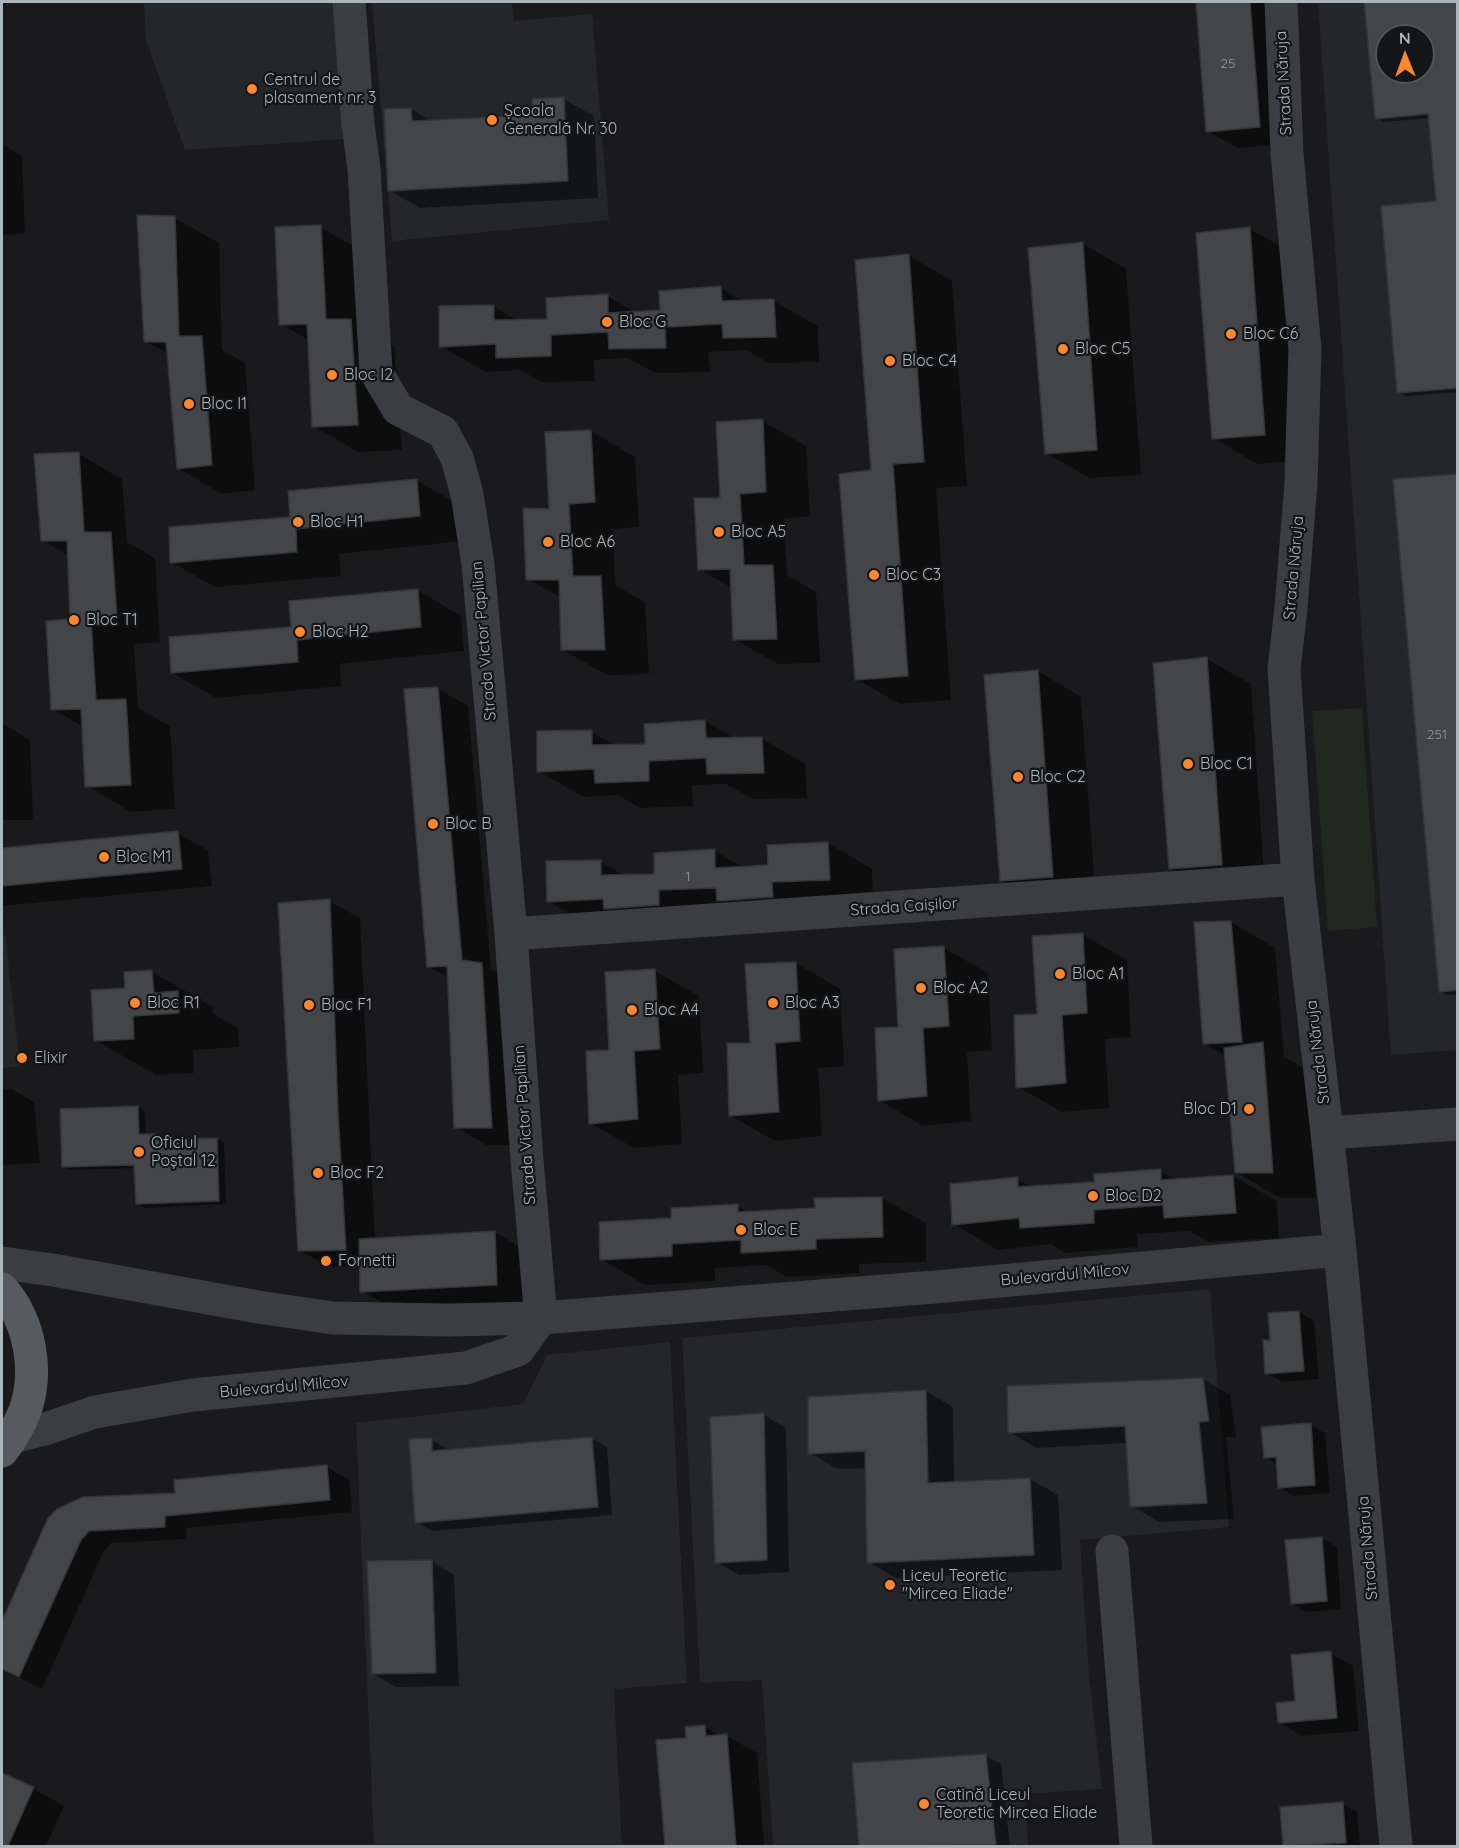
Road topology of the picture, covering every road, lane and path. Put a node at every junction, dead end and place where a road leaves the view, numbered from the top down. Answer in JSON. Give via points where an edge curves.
{"nodes":[{"id":1,"x":349,"y":2,"type":"edge"},
{"id":2,"x":1281,"y":2,"type":"edge"},
{"id":3,"x":1298,"y":879,"type":"junction"},
{"id":4,"x":511,"y":934,"type":"junction"},
{"id":5,"x":1458,"y":1124,"type":"edge"},
{"id":6,"x":1327,"y":1133,"type":"junction"},
{"id":7,"x":1340,"y":1250,"type":"junction"},
{"id":8,"x":2,"y":1263,"type":"edge"},
{"id":9,"x":2,"y":1289,"type":"edge"},
{"id":10,"x":541,"y":1318,"type":"junction"},
{"id":11,"x":7,"y":1444,"type":"edge"},
{"id":12,"x":1112,"y":1551,"type":"dead end"},
{"id":13,"x":1136,"y":1846,"type":"edge"},
{"id":14,"x":1396,"y":1846,"type":"edge"}],
"edges":[{"from":1,"to":4,"type":"street","name":"Strada Victor Papilian","via":[[376,372],[398,409],[442,432],[456,458],[467,494],[478,564]]},
{"from":2,"to":3,"type":"street","name":"Strada Năruja","via":[[1287,153],[1305,349],[1300,483],[1284,669]]},
{"from":3,"to":4,"type":"street","name":"Strada Caișilor"},
{"from":3,"to":6,"type":"street","name":"Strada Năruja"},
{"from":4,"to":10,"type":"street","name":"Strada Victor Papilian"},
{"from":5,"to":6,"type":"street"},
{"from":6,"to":7,"type":"street"},
{"from":7,"to":10,"type":"street","name":"Bulevardul Milcov"},
{"from":7,"to":14,"type":"street","name":"Strada Năruja"},
{"from":8,"to":10,"type":"street","name":"Bulevardul Milcov","via":[[333,1318]]},
{"from":9,"to":11,"type":"main road","via":[[23,1323],[31,1381],[25,1410]]},
{"from":10,"to":11,"type":"street","name":"Bulevardul Milcov","via":[[518,1350],[466,1368],[193,1395],[95,1412]]},
{"from":12,"to":13,"type":"street"}]}
